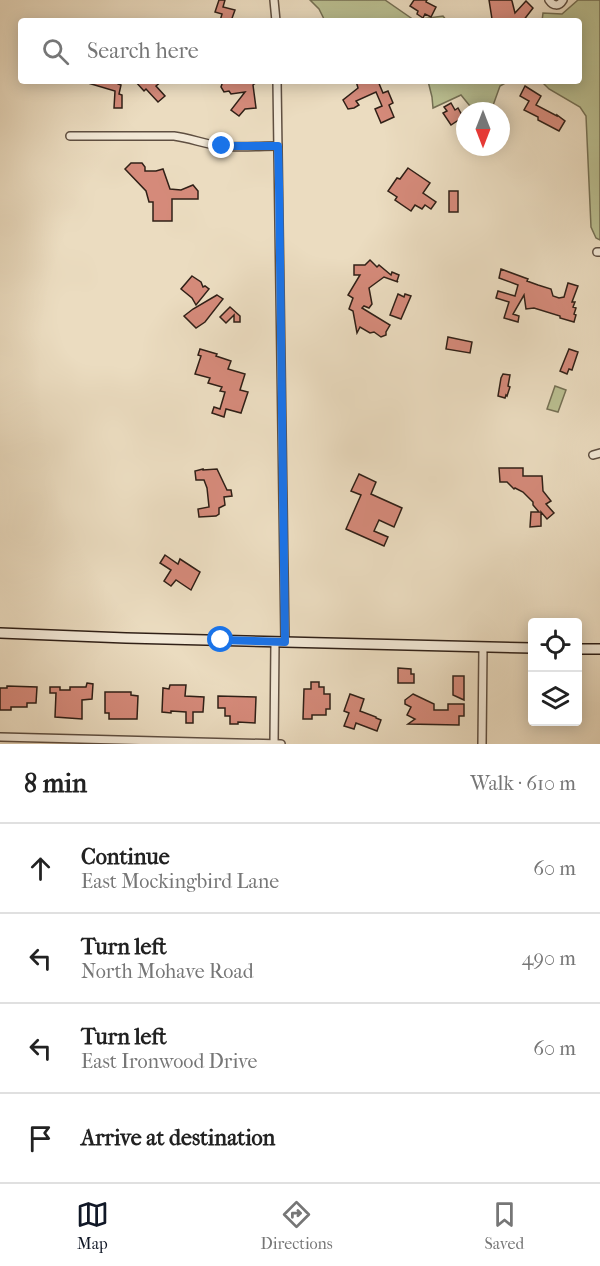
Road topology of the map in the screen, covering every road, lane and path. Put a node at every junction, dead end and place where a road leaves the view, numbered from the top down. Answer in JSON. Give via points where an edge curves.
{"nodes":[{"id":1,"x":274,"y":0,"type":"edge"},
{"id":2,"x":549,"y":0,"type":"edge"},
{"id":3,"x":563,"y":0,"type":"edge"},
{"id":4,"x":276,"y":18,"type":"edge"},
{"id":5,"x":277,"y":84,"type":"edge"},
{"id":6,"x":70,"y":136,"type":"dead end"},
{"id":7,"x":278,"y":146,"type":"junction"},
{"id":8,"x":0,"y":633,"type":"edge"},
{"id":9,"x":280,"y":642,"type":"junction"},
{"id":10,"x":483,"y":648,"type":"junction"},
{"id":11,"x":528,"y":648,"type":"edge"},
{"id":12,"x":582,"y":649,"type":"edge"},
{"id":13,"x":600,"y":650,"type":"edge"},
{"id":14,"x":0,"y":736,"type":"edge"},
{"id":15,"x":277,"y":743,"type":"edge"},
{"id":16,"x":482,"y":744,"type":"edge"}],
"edges":[{"from":1,"to":4,"type":"street"},
{"from":2,"to":3,"type":"street","via":[[556,5]]},
{"from":5,"to":7,"type":"street"},
{"from":6,"to":7,"type":"street","via":[[174,136],[222,146]]},
{"from":7,"to":9,"type":"street"},
{"from":8,"to":9,"type":"street"},
{"from":9,"to":10,"type":"street"},
{"from":9,"to":15,"type":"street"},
{"from":10,"to":11,"type":"street"},
{"from":10,"to":16,"type":"street"},
{"from":12,"to":13,"type":"street"},
{"from":14,"to":15,"type":"street"}]}
